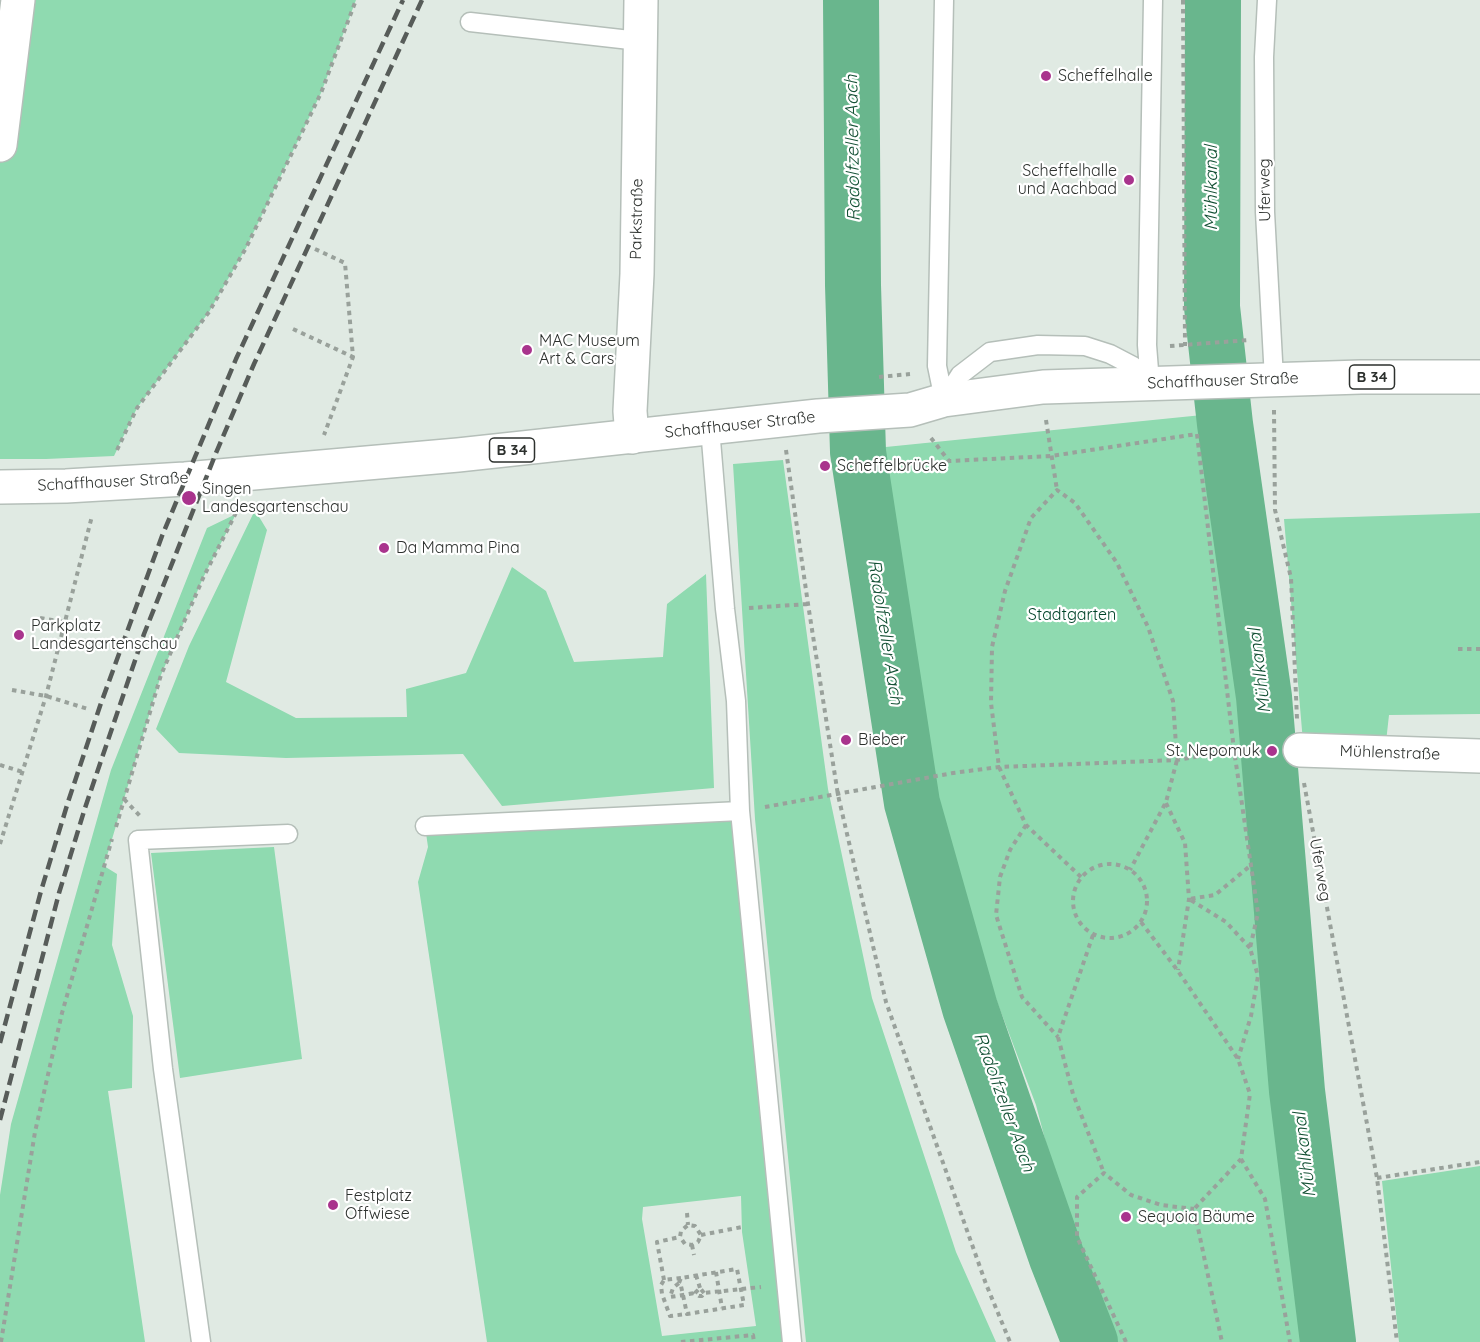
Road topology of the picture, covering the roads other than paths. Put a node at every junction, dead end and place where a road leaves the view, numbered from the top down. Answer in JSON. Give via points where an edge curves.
{"nodes":[{"id":1,"x":18,"y":0,"type":"edge"},
{"id":2,"x":641,"y":0,"type":"edge"},
{"id":3,"x":944,"y":0,"type":"edge"},
{"id":4,"x":1153,"y":0,"type":"edge"},
{"id":5,"x":1267,"y":0,"type":"edge"},
{"id":6,"x":470,"y":22,"type":"dead end"},
{"id":7,"x":639,"y":41,"type":"junction"},
{"id":8,"x":0,"y":145,"type":"edge"},
{"id":9,"x":1480,"y":377,"type":"edge"},
{"id":10,"x":1150,"y":383,"type":"junction"},
{"id":11,"x":1270,"y":388,"type":"junction"},
{"id":12,"x":944,"y":400,"type":"junction"},
{"id":13,"x":711,"y":428,"type":"junction"},
{"id":14,"x":632,"y":437,"type":"junction"},
{"id":15,"x":0,"y":488,"type":"edge"},
{"id":16,"x":1289,"y":749,"type":"road end"},
{"id":17,"x":1480,"y":756,"type":"edge"},
{"id":18,"x":740,"y":811,"type":"junction"},
{"id":19,"x":425,"y":826,"type":"dead end"},
{"id":20,"x":288,"y":834,"type":"dead end"},
{"id":21,"x":201,"y":1342,"type":"edge"},
{"id":22,"x":792,"y":1342,"type":"edge"}],
"edges":[{"from":1,"to":8,"type":"main road"},
{"from":2,"to":7,"type":"main road","name":"Parkstraße"},
{"from":3,"to":12,"type":"lane","via":[[937,366]]},
{"from":4,"to":10,"type":"lane","via":[[1147,345]]},
{"from":5,"to":11,"type":"lane","name":"Uferweg","via":[[1265,212]]},
{"from":6,"to":7,"type":"lane"},
{"from":7,"to":14,"type":"main road","name":"Parkstraße"},
{"from":9,"to":11,"type":"main road","name":"Schaffhauser Straße","number":"B 34"},
{"from":10,"to":11,"type":"main road","name":"Schaffhauser Straße","number":"B 34"},
{"from":10,"to":12,"type":"main road","name":"Schaffhauser Straße","number":"B 34","via":[[1043,387]]},
{"from":12,"to":13,"type":"main road","name":"Schaffhauser Straße","number":"B 34","via":[[910,410]]},
{"from":13,"to":14,"type":"main road","name":"Schaffhauser Straße","number":"B 34"},
{"from":13,"to":18,"type":"lane","via":[[736,701]]},
{"from":14,"to":15,"type":"main road","name":"Schaffhauser Straße","number":"B 34","via":[[321,468]]},
{"from":16,"to":17,"type":"main road","name":"Mühlenstraße"},
{"from":18,"to":19,"type":"lane"},
{"from":18,"to":22,"type":"lane"},
{"from":20,"to":21,"type":"lane","via":[[138,840],[162,1069]]}]}
